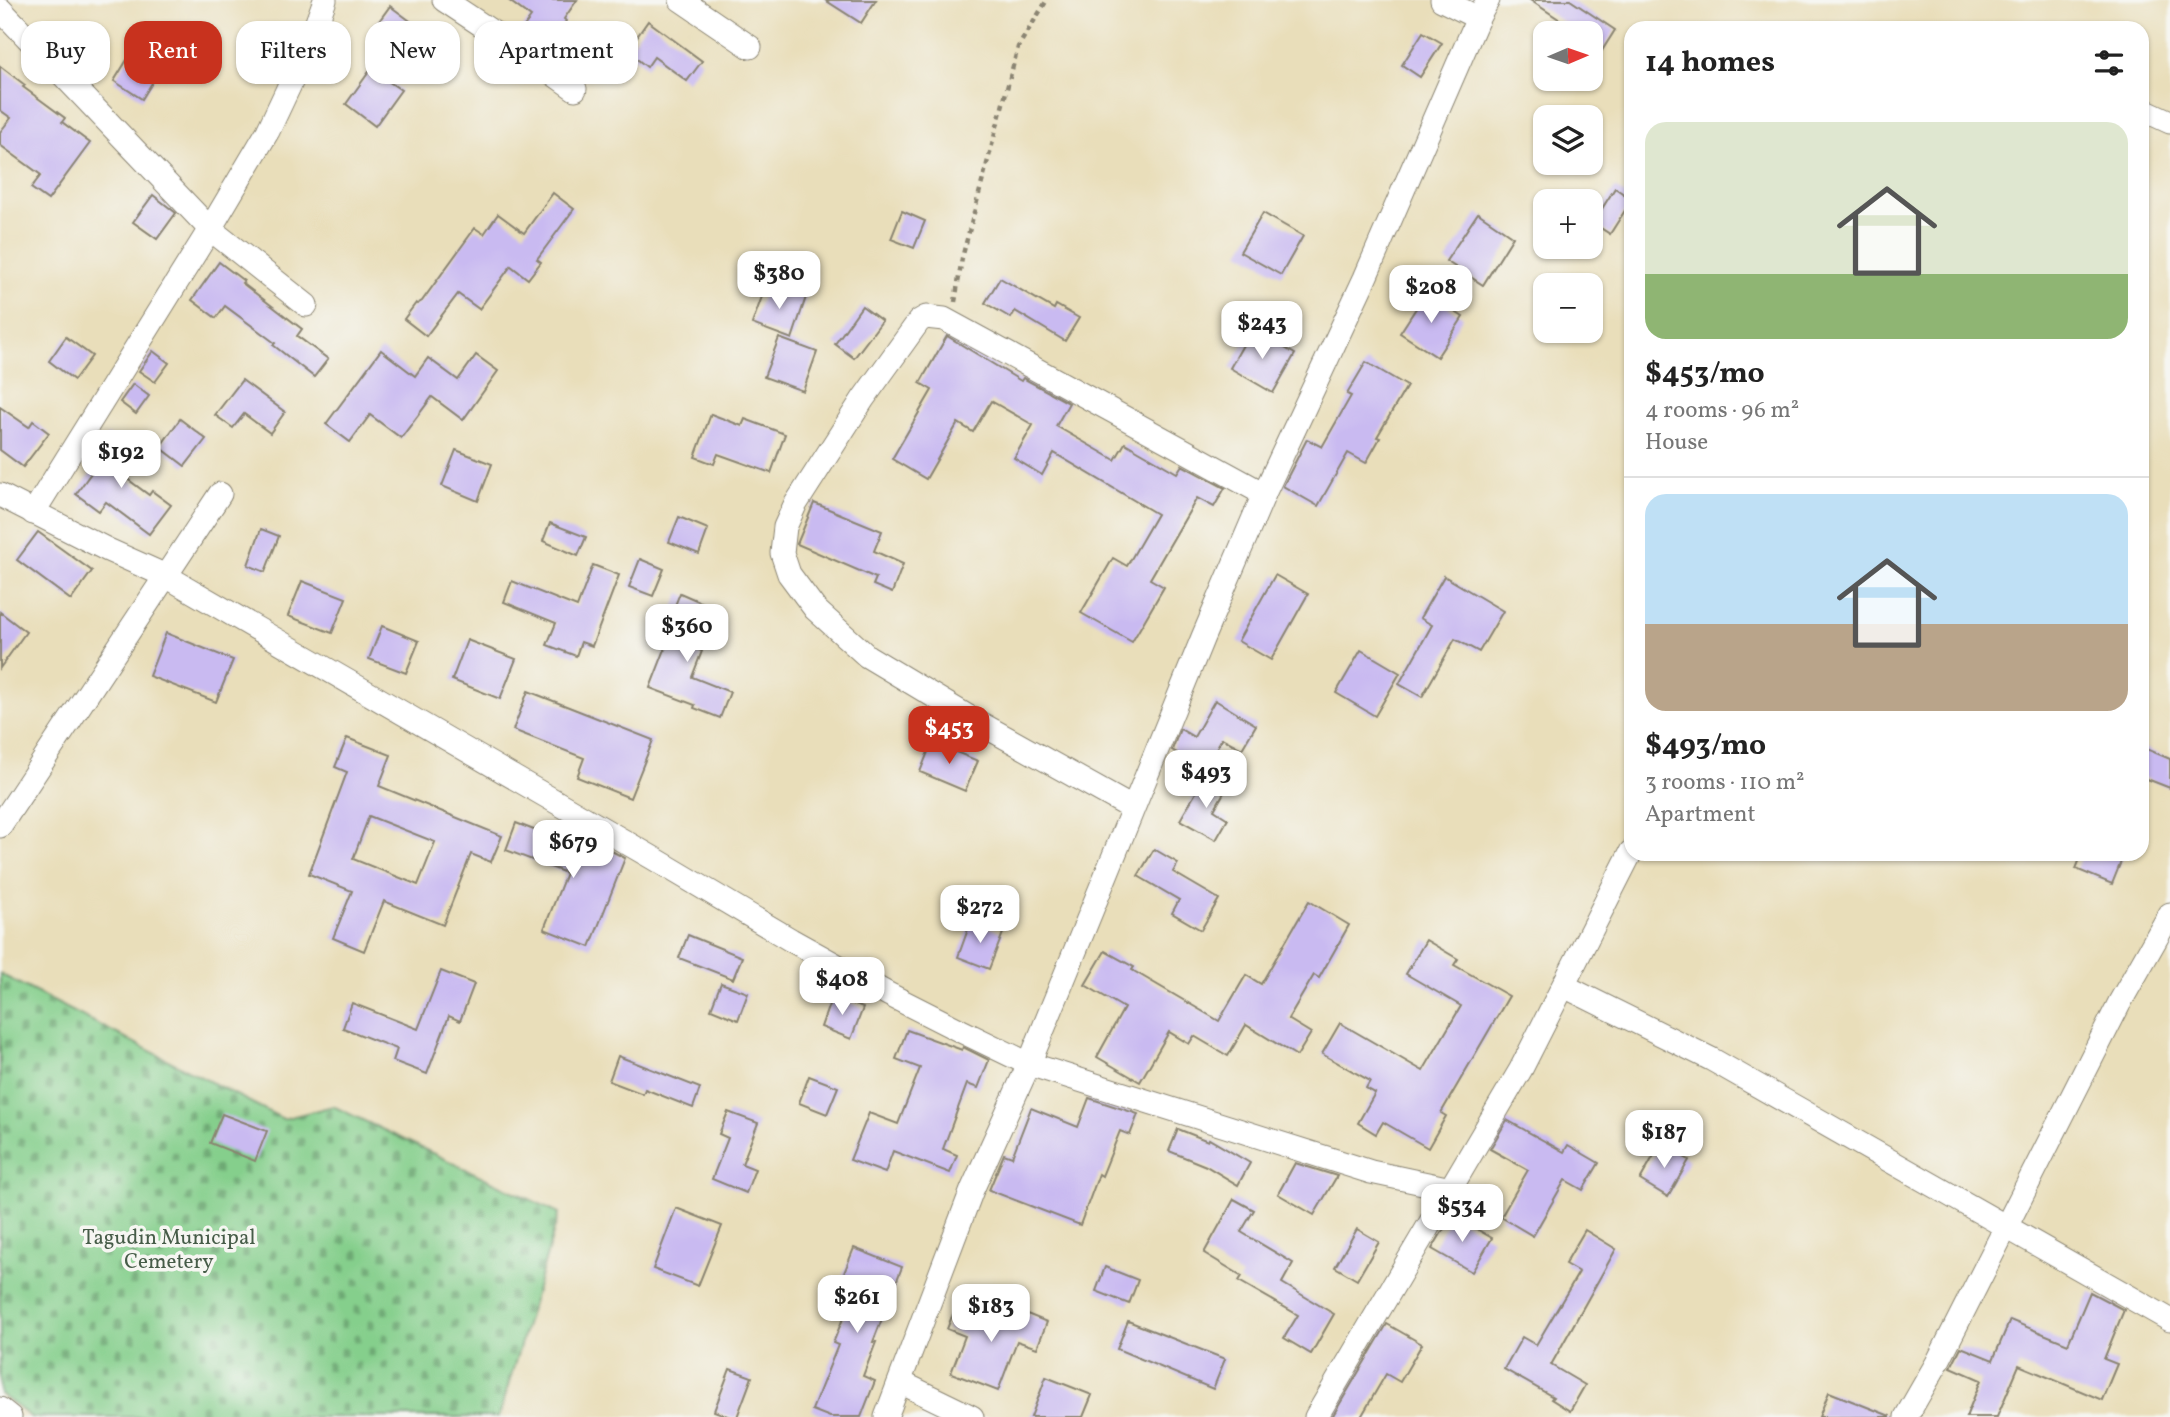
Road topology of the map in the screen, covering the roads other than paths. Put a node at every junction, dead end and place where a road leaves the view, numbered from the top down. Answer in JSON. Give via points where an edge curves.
{"nodes":[{"id":1,"x":325,"y":0,"type":"edge"},
{"id":2,"x":444,"y":0,"type":"edge"},
{"id":3,"x":681,"y":0,"type":"edge"},
{"id":4,"x":1442,"y":0,"type":"edge"},
{"id":5,"x":0,"y":9,"type":"edge"},
{"id":6,"x":1483,"y":9,"type":"edge"},
{"id":7,"x":750,"y":47,"type":"dead end"},
{"id":8,"x":575,"y":89,"type":"dead end"},
{"id":9,"x":2149,"y":112,"type":"edge"},
{"id":10,"x":2170,"y":122,"type":"edge"},
{"id":11,"x":210,"y":229,"type":"junction"},
{"id":12,"x":306,"y":305,"type":"dead end"},
{"id":13,"x":220,"y":494,"type":"dead end"},
{"id":14,"x":1264,"y":494,"type":"junction"},
{"id":15,"x":0,"y":495,"type":"edge"},
{"id":16,"x":33,"y":513,"type":"junction"},
{"id":17,"x":166,"y":576,"type":"junction"},
{"id":18,"x":1132,"y":808,"type":"junction"},
{"id":19,"x":0,"y":826,"type":"edge"},
{"id":20,"x":1626,"y":861,"type":"edge"},
{"id":21,"x":2170,"y":914,"type":"edge"},
{"id":22,"x":1564,"y":985,"type":"junction"},
{"id":23,"x":1029,"y":1064,"type":"junction"},
{"id":24,"x":1451,"y":1189,"type":"junction"},
{"id":25,"x":2005,"y":1227,"type":"junction"},
{"id":26,"x":2170,"y":1320,"type":"edge"},
{"id":27,"x":900,"y":1382,"type":"junction"},
{"id":28,"x":0,"y":1409,"type":"edge"},
{"id":29,"x":10,"y":1417,"type":"edge"},
{"id":30,"x":886,"y":1417,"type":"edge"},
{"id":31,"x":972,"y":1417,"type":"edge"},
{"id":32,"x":1316,"y":1417,"type":"edge"},
{"id":33,"x":1906,"y":1417,"type":"edge"}],
"edges":[{"from":1,"to":11,"type":"street","via":[[268,131]]},
{"from":2,"to":8,"type":"street"},
{"from":3,"to":7,"type":"street"},
{"from":4,"to":6,"type":"street"},
{"from":5,"to":11,"type":"street"},
{"from":6,"to":14,"type":"street"},
{"from":9,"to":10,"type":"street"},
{"from":11,"to":12,"type":"street"},
{"from":11,"to":16,"type":"street"},
{"from":13,"to":17,"type":"street"},
{"from":14,"to":18,"type":"street"},
{"from":14,"to":18,"type":"street","via":[[952,323],[926,317],[863,399],[785,527],[782,553],[789,574],[815,609],[867,656]]},
{"from":15,"to":16,"type":"street"},
{"from":16,"to":17,"type":"street"},
{"from":17,"to":19,"type":"street"},
{"from":17,"to":23,"type":"street","via":[[792,940]]},
{"from":18,"to":23,"type":"street"},
{"from":20,"to":22,"type":"street"},
{"from":21,"to":25,"type":"street"},
{"from":22,"to":24,"type":"street"},
{"from":22,"to":25,"type":"street","via":[[1711,1059]]},
{"from":23,"to":24,"type":"street","via":[[1371,1171]]},
{"from":23,"to":27,"type":"street","via":[[972,1190]]},
{"from":24,"to":32,"type":"street"},
{"from":25,"to":26,"type":"street"},
{"from":25,"to":33,"type":"street"},
{"from":27,"to":30,"type":"street"},
{"from":27,"to":31,"type":"street"},
{"from":28,"to":29,"type":"street"}]}
